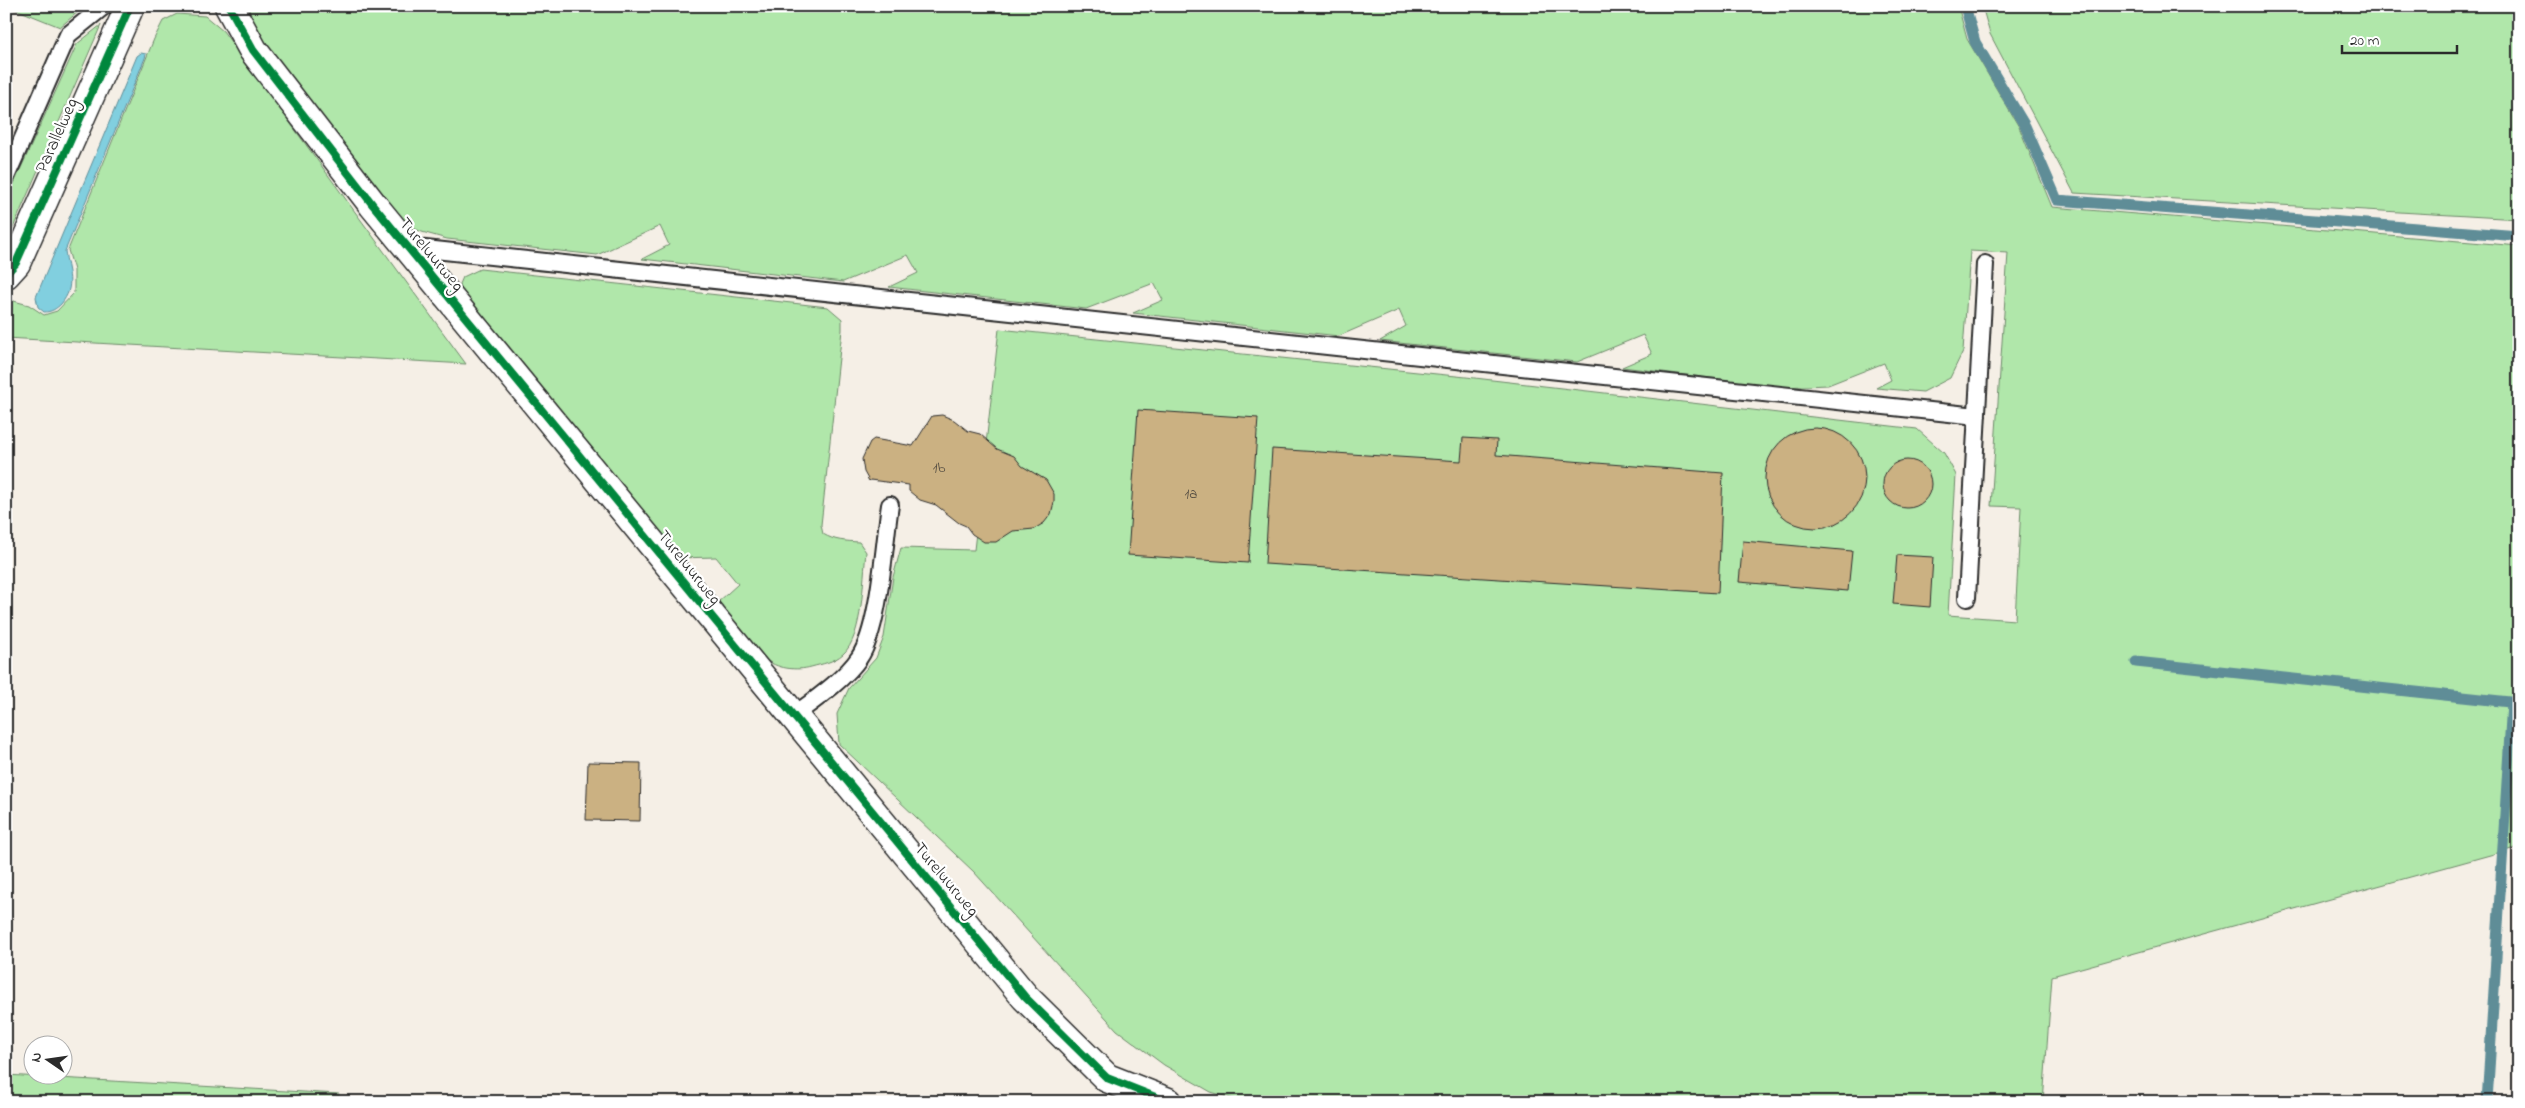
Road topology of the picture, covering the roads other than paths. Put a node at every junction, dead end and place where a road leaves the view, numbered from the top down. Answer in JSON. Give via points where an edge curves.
{"nodes":[{"id":1,"x":104,"y":6,"type":"edge"},
{"id":2,"x":130,"y":6,"type":"edge"},
{"id":3,"x":229,"y":6,"type":"edge"},
{"id":4,"x":6,"y":177,"type":"edge"},
{"id":5,"x":408,"y":247,"type":"junction"},
{"id":6,"x":1985,"y":264,"type":"dead end"},
{"id":7,"x":6,"y":274,"type":"edge"},
{"id":8,"x":1977,"y":416,"type":"junction"},
{"id":9,"x":890,"y":505,"type":"dead end"},
{"id":10,"x":1967,"y":598,"type":"dead end"},
{"id":11,"x":793,"y":716,"type":"junction"},
{"id":12,"x":1168,"y":1102,"type":"edge"}],
"edges":[{"from":1,"to":4,"type":"lane","via":[[68,35]]},
{"from":2,"to":7,"type":"street","name":"Parallelweg","via":[[16,263]]},
{"from":3,"to":5,"type":"street","name":"Tureluurweg","via":[[253,50]]},
{"from":5,"to":8,"type":"lane"},
{"from":5,"to":11,"type":"street","name":"Tureluurweg"},
{"from":6,"to":8,"type":"lane"},
{"from":8,"to":10,"type":"lane"},
{"from":9,"to":11,"type":"lane","via":[[874,623],[860,658],[826,692]]},
{"from":11,"to":12,"type":"street","name":"Tureluurweg","via":[[1025,997],[1107,1078]]}]}
